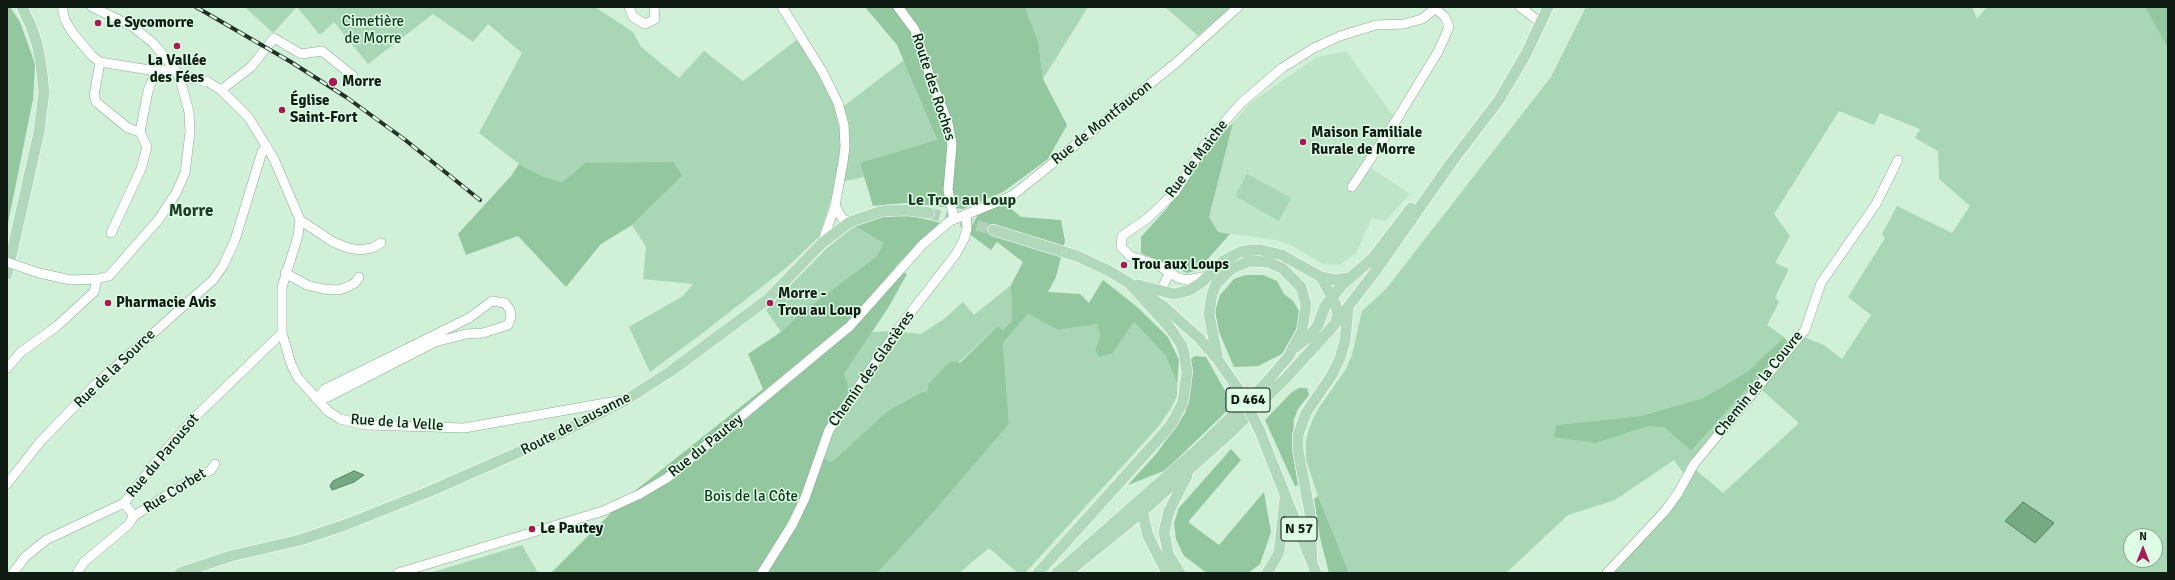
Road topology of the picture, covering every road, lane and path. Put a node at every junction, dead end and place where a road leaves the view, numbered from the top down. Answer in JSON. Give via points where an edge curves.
{"nodes":[{"id":1,"x":22,"y":7,"type":"edge"},
{"id":2,"x":62,"y":7,"type":"edge"},
{"id":3,"x":92,"y":7,"type":"edge"},
{"id":4,"x":629,"y":7,"type":"edge"},
{"id":5,"x":654,"y":7,"type":"edge"},
{"id":6,"x":782,"y":7,"type":"edge"},
{"id":7,"x":898,"y":7,"type":"edge"},
{"id":8,"x":1238,"y":7,"type":"edge"},
{"id":9,"x":1520,"y":7,"type":"edge"},
{"id":10,"x":1436,"y":8,"type":"edge"},
{"id":11,"x":1546,"y":8,"type":"edge"},
{"id":12,"x":1541,"y":23,"type":"junction"},
{"id":13,"x":100,"y":62,"type":"junction"},
{"id":14,"x":175,"y":69,"type":"junction"},
{"id":15,"x":156,"y":71,"type":"junction"},
{"id":16,"x":353,"y":76,"type":"dead end"},
{"id":17,"x":180,"y":79,"type":"junction"},
{"id":18,"x":221,"y":90,"type":"junction"},
{"id":19,"x":140,"y":132,"type":"junction"},
{"id":20,"x":266,"y":146,"type":"junction"},
{"id":21,"x":1898,"y":160,"type":"dead end"},
{"id":22,"x":1451,"y":164,"type":"junction"},
{"id":23,"x":1352,"y":187,"type":"dead end"},
{"id":24,"x":835,"y":206,"type":"junction"},
{"id":25,"x":930,"y":213,"type":"tunnel mouth"},
{"id":26,"x":966,"y":214,"type":"junction"},
{"id":27,"x":954,"y":219,"type":"junction"},
{"id":28,"x":300,"y":220,"type":"junction"},
{"id":29,"x":850,"y":222,"type":"junction"},
{"id":30,"x":994,"y":230,"type":"tunnel mouth"},
{"id":31,"x":111,"y":233,"type":"dead end"},
{"id":32,"x":381,"y":243,"type":"dead end"},
{"id":33,"x":822,"y":243,"type":"junction"},
{"id":34,"x":7,"y":262,"type":"edge"},
{"id":35,"x":286,"y":273,"type":"junction"},
{"id":36,"x":1169,"y":273,"type":"junction"},
{"id":37,"x":7,"y":274,"type":"edge"},
{"id":38,"x":1208,"y":276,"type":"junction"},
{"id":39,"x":1321,"y":278,"type":"junction"},
{"id":40,"x":1348,"y":278,"type":"junction"},
{"id":41,"x":97,"y":279,"type":"junction"},
{"id":42,"x":357,"y":280,"type":"dead end"},
{"id":43,"x":1129,"y":283,"type":"junction"},
{"id":44,"x":1161,"y":291,"type":"junction"},
{"id":45,"x":1332,"y":296,"type":"junction"},
{"id":46,"x":1348,"y":308,"type":"junction"},
{"id":47,"x":1335,"y":324,"type":"junction"},
{"id":48,"x":282,"y":333,"type":"junction"},
{"id":49,"x":1294,"y":349,"type":"junction"},
{"id":50,"x":391,"y":360,"type":"junction"},
{"id":51,"x":1218,"y":360,"type":"junction"},
{"id":52,"x":7,"y":368,"type":"edge"},
{"id":53,"x":316,"y":399,"type":"junction"},
{"id":54,"x":626,"y":400,"type":"junction"},
{"id":55,"x":215,"y":464,"type":"dead end"},
{"id":56,"x":1190,"y":470,"type":"junction"},
{"id":57,"x":7,"y":484,"type":"edge"},
{"id":58,"x":1285,"y":496,"type":"junction"},
{"id":59,"x":1143,"y":498,"type":"junction"},
{"id":60,"x":124,"y":503,"type":"junction"},
{"id":61,"x":1141,"y":513,"type":"junction"},
{"id":62,"x":134,"y":516,"type":"junction"},
{"id":63,"x":1314,"y":568,"type":"edge"},
{"id":64,"x":13,"y":573,"type":"edge"},
{"id":65,"x":77,"y":573,"type":"edge"},
{"id":66,"x":180,"y":573,"type":"edge"},
{"id":67,"x":400,"y":573,"type":"edge"},
{"id":68,"x":762,"y":573,"type":"edge"},
{"id":69,"x":1038,"y":573,"type":"edge"},
{"id":70,"x":1057,"y":573,"type":"edge"},
{"id":71,"x":1067,"y":573,"type":"edge"},
{"id":72,"x":1167,"y":573,"type":"edge"},
{"id":73,"x":1180,"y":573,"type":"edge"},
{"id":74,"x":1267,"y":573,"type":"edge"},
{"id":75,"x":1607,"y":573,"type":"edge"}],
"edges":[{"from":1,"to":37,"type":"main road","via":[[37,44],[42,64],[44,92],[39,132]]},
{"from":2,"to":13,"type":"street","via":[[65,20],[72,32]]},
{"from":3,"to":14,"type":"street","via":[[132,26],[153,42]]},
{"from":4,"to":5,"type":"street","via":[[633,17],[645,24],[655,19]]},
{"from":6,"to":24,"type":"street","via":[[822,70],[841,114],[845,147]]},
{"from":7,"to":27,"type":"street","name":"Route des Roches","via":[[916,30],[930,77],[948,123],[952,144],[948,190]]},
{"from":8,"to":26,"type":"street","name":"Rue de Montfaucon","via":[[1178,62],[1037,176],[1008,197]]},
{"from":9,"to":12,"type":"street"},
{"from":10,"to":23,"type":"street","via":[[1445,17],[1448,27],[1439,50]]},
{"from":10,"to":36,"type":"street","name":"Rue de Maiche","via":[[1422,19],[1404,24],[1376,25],[1340,36],[1314,48],[1282,68],[1241,103],[1206,143],[1175,192],[1148,218],[1122,236],[1121,247],[1127,254],[1158,265]]},
{"from":11,"to":12,"type":"main road","number":"D 464"},
{"from":12,"to":22,"type":"main road","number":"D 464","via":[[1502,94]]},
{"from":13,"to":15,"type":"street"},
{"from":13,"to":19,"type":"street","via":[[94,95],[96,102],[128,128]]},
{"from":14,"to":15,"type":"street"},
{"from":14,"to":17,"type":"street"},
{"from":15,"to":19,"type":"street","via":[[148,91]]},
{"from":16,"to":18,"type":"street","via":[[322,51],[301,54],[274,38],[251,67]]},
{"from":17,"to":18,"type":"street","via":[[208,82]]},
{"from":17,"to":41,"type":"street","via":[[190,126],[185,173],[176,193],[159,219],[109,276]]},
{"from":18,"to":20,"type":"street","via":[[249,118]]},
{"from":19,"to":31,"type":"street","via":[[147,146],[141,169]]},
{"from":20,"to":28,"type":"street"},
{"from":20,"to":57,"type":"street","name":"Rue de la Source","via":[[235,240],[223,266],[213,280],[96,384],[40,442]]},
{"from":21,"to":75,"type":"street","name":"Chemin de la Couvre","via":[[1876,204],[1820,283],[1805,330],[1694,464],[1665,511]]},
{"from":22,"to":40,"type":"main road","number":"D 464","via":[[1413,206],[1372,259]]},
{"from":22,"to":46,"type":"main road","number":"D 464"},
{"from":24,"to":29,"type":"street","via":[[842,218]]},
{"from":24,"to":33,"type":"street"},
{"from":25,"to":29,"type":"main road","name":"Route de Lausanne","via":[[908,210],[882,211]]},
{"from":26,"to":27,"type":"street","name":"Rue de Montfaucon"},
{"from":26,"to":68,"type":"street","name":"Chemin des Glacières","via":[[967,228],[956,254],[901,325],[829,430],[806,498]]},
{"from":27,"to":67,"type":"street","name":"Rue du Pautey","via":[[923,244],[850,326],[668,478],[603,511]]},
{"from":28,"to":32,"type":"street","via":[[333,242],[348,248],[360,250]]},
{"from":28,"to":35,"type":"street","name":"Rue de la Velle","via":[[298,236]]},
{"from":29,"to":33,"type":"main road","name":"Route de Lausanne"},
{"from":30,"to":43,"type":"main road","via":[[1076,256]]},
{"from":33,"to":54,"type":"main road","name":"Route de Lausanne","via":[[768,299],[671,371]]},
{"from":34,"to":41,"type":"street","bridge":true,"via":[[71,280]]},
{"from":35,"to":42,"type":"street","via":[[307,285],[323,289],[339,290]]},
{"from":35,"to":48,"type":"street","name":"Rue de la Velle","via":[[282,287]]},
{"from":36,"to":38,"type":"street","name":"Rue de Maiche","via":[[1187,280]]},
{"from":36,"to":44,"type":"street"},
{"from":38,"to":39,"type":"main road","via":[[1231,256],[1250,250],[1261,250],[1282,256]]},
{"from":38,"to":44,"type":"main road","via":[[1190,290],[1174,294]]},
{"from":39,"to":40,"type":"main road"},
{"from":39,"to":45,"type":"main road"},
{"from":40,"to":45,"type":"main road","number":"D 464"},
{"from":41,"to":52,"type":"street","via":[[94,292],[58,326],[21,352]]},
{"from":43,"to":44,"type":"main road"},
{"from":43,"to":51,"type":"main road","via":[[1178,318]]},
{"from":43,"to":69,"type":"main road","via":[[1170,328],[1181,344],[1187,372],[1183,402],[1164,434]]},
{"from":45,"to":47,"type":"main road","via":[[1338,314]]},
{"from":45,"to":49,"type":"main road","number":"D 464","via":[[1325,306],[1318,326]]},
{"from":46,"to":47,"type":"main road","number":"D 464"},
{"from":46,"to":63,"type":"main road","via":[[1345,341],[1340,358],[1332,375],[1306,413],[1298,435],[1298,450],[1310,513]]},
{"from":47,"to":56,"type":"main road","number":"D 464","via":[[1281,384]]},
{"from":48,"to":53,"type":"street","name":"Rue de la Velle","via":[[290,364]]},
{"from":48,"to":60,"type":"street","name":"Rue du Parousot","via":[[196,416]]},
{"from":49,"to":51,"type":"main road","via":[[1302,332],[1306,313],[1305,296],[1301,287],[1275,264],[1249,261],[1231,268],[1223,275],[1212,294],[1209,304],[1210,322]]},
{"from":49,"to":59,"type":"main road","number":"D 464","via":[[1264,385]]},
{"from":50,"to":50,"type":"street","via":[[434,342],[466,334],[483,333],[508,325],[510,310],[505,303],[492,301],[469,318]]},
{"from":50,"to":53,"type":"street","via":[[328,397]]},
{"from":51,"to":58,"type":"main road","number":"N 57","bridge":true,"via":[[1238,389],[1259,429]]},
{"from":53,"to":54,"type":"street","name":"Rue de la Velle","via":[[328,412],[340,419],[366,425],[464,428]]},
{"from":54,"to":66,"type":"main road","name":"Route de Lausanne","via":[[545,441],[374,514],[300,540],[230,556]]},
{"from":55,"to":62,"type":"street","name":"Rue Corbet","via":[[211,470]]},
{"from":56,"to":61,"type":"main road","number":"D 464"},
{"from":56,"to":73,"type":"main road","via":[[1165,522],[1166,548]]},
{"from":58,"to":63,"type":"main road","number":"N 57"},
{"from":58,"to":74,"type":"main road","via":[[1279,553]]},
{"from":59,"to":61,"type":"main road"},
{"from":59,"to":70,"type":"main road","number":"D 464"},
{"from":60,"to":62,"type":"street","name":"Rue Corbet"},
{"from":60,"to":64,"type":"street","name":"Rue du Parousot","via":[[46,540],[25,557]]},
{"from":61,"to":71,"type":"main road","number":"D 464"},
{"from":61,"to":72,"type":"main road","via":[[1148,536]]},
{"from":62,"to":65,"type":"street","name":"Rue Corbet","via":[[128,525],[84,562]]}]}
